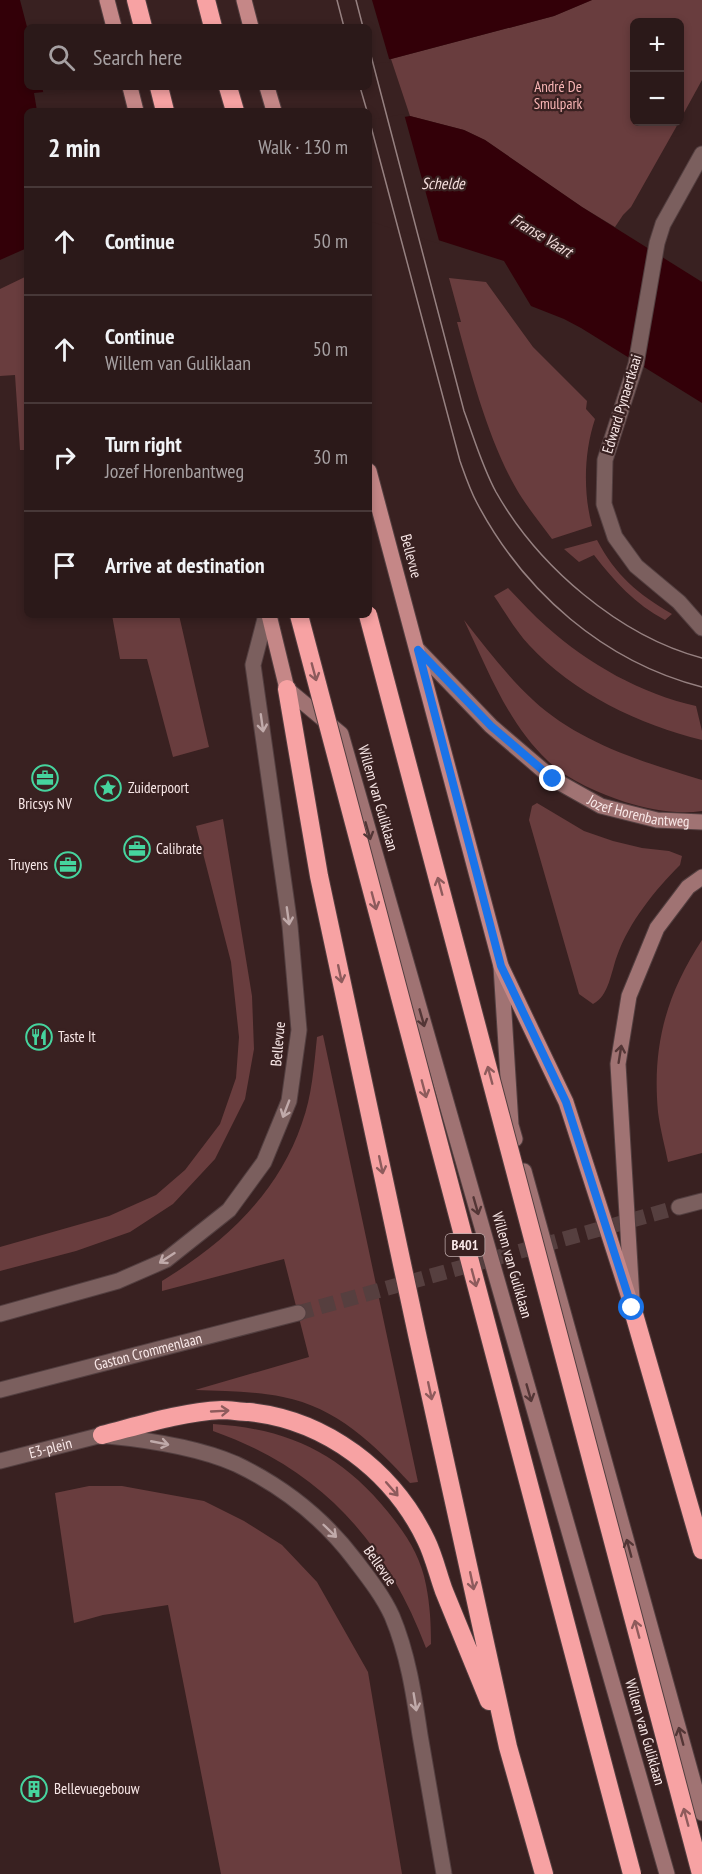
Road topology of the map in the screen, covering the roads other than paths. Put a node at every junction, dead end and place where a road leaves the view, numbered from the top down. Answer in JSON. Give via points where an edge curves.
{"nodes":[{"id":1,"x":107,"y":0,"type":"edge"},
{"id":2,"x":136,"y":0,"type":"edge"},
{"id":3,"x":206,"y":0,"type":"edge"},
{"id":4,"x":244,"y":0,"type":"edge"},
{"id":5,"x":113,"y":24,"type":"edge"},
{"id":6,"x":142,"y":24,"type":"edge"},
{"id":7,"x":212,"y":24,"type":"edge"},
{"id":8,"x":251,"y":24,"type":"edge"},
{"id":9,"x":131,"y":90,"type":"edge"},
{"id":10,"x":160,"y":90,"type":"edge"},
{"id":11,"x":229,"y":90,"type":"edge"},
{"id":12,"x":268,"y":90,"type":"edge"},
{"id":13,"x":135,"y":108,"type":"edge"},
{"id":14,"x":164,"y":108,"type":"edge"},
{"id":15,"x":234,"y":108,"type":"edge"},
{"id":16,"x":273,"y":108,"type":"edge"},
{"id":17,"x":702,"y":154,"type":"edge"},
{"id":18,"x":372,"y":482,"type":"edge"},
{"id":19,"x":267,"y":618,"type":"edge"},
{"id":20,"x":269,"y":618,"type":"edge"},
{"id":21,"x":300,"y":618,"type":"edge"},
{"id":22,"x":369,"y":618,"type":"edge"},
{"id":23,"x":702,"y":628,"type":"edge"},
{"id":24,"x":418,"y":650,"type":"junction"},
{"id":25,"x":287,"y":689,"type":"junction"},
{"id":26,"x":702,"y":822,"type":"edge"},
{"id":27,"x":702,"y":877,"type":"edge"},
{"id":28,"x":501,"y":966,"type":"junction"},
{"id":29,"x":702,"y":1201,"type":"edge"},
{"id":30,"x":679,"y":1207,"type":"tunnel mouth"},
{"id":31,"x":632,"y":1308,"type":"junction"},
{"id":32,"x":298,"y":1313,"type":"tunnel mouth"},
{"id":33,"x":0,"y":1314,"type":"edge"},
{"id":34,"x":0,"y":1390,"type":"edge"},
{"id":35,"x":102,"y":1435,"type":"junction"},
{"id":36,"x":0,"y":1461,"type":"edge"},
{"id":37,"x":702,"y":1550,"type":"edge"},
{"id":38,"x":508,"y":1747,"type":"junction"},
{"id":39,"x":702,"y":1813,"type":"edge"},
{"id":40,"x":444,"y":1874,"type":"edge"},
{"id":41,"x":544,"y":1874,"type":"edge"},
{"id":42,"x":632,"y":1874,"type":"edge"},
{"id":43,"x":667,"y":1874,"type":"edge"},
{"id":44,"x":701,"y":1874,"type":"edge"}],
"edges":[{"from":1,"to":5,"type":"main road"},
{"from":2,"to":6,"type":"highway"},
{"from":3,"to":7,"type":"highway"},
{"from":4,"to":8,"type":"main road"},
{"from":9,"to":13,"type":"main road"},
{"from":10,"to":14,"type":"highway"},
{"from":11,"to":15,"type":"highway"},
{"from":12,"to":16,"type":"main road"},
{"from":17,"to":23,"type":"street","name":"Edward Pynaertkaai","via":[[663,224],[657,243],[636,364],[605,460],[604,504],[615,537],[636,566]]},
{"from":18,"to":24,"type":"main road","name":"Bellevue"},
{"from":19,"to":33,"type":"street","name":"Bellevue","one_way":true,"via":[[253,665],[290,926],[299,1030],[289,1101],[264,1162],[229,1210],[166,1260],[118,1281]]},
{"from":20,"to":25,"type":"main road","name":"Bellevue"},
{"from":21,"to":42,"type":"highway","number":"B401","one_way":true,"bridge":true},
{"from":44,"to":22,"type":"highway","one_way":true,"bridge":true},
{"from":24,"to":26,"type":"main road","name":"Jozef Horenbantweg","via":[[491,726],[553,779],[601,806],[657,820]]},
{"from":24,"to":28,"type":"main road"},
{"from":25,"to":38,"type":"highway","one_way":true,"via":[[319,876]]},
{"from":25,"to":43,"type":"main road","name":"Willem van Guliklaan","one_way":true,"via":[[341,734]]},
{"from":31,"to":27,"type":"main road","one_way":true,"via":[[618,1064],[625,1019],[629,996],[657,928],[688,887]]},
{"from":28,"to":31,"type":"main road","via":[[566,1102]]},
{"from":39,"to":28,"type":"main road","one_way":true,"via":[[511,1125]]},
{"from":29,"to":30,"type":"street"},
{"from":31,"to":37,"type":"highway"},
{"from":32,"to":34,"type":"street","name":"Gaston Crommenlaan"},
{"from":35,"to":36,"type":"street","name":"E3-plein"},
{"from":35,"to":38,"type":"highway","one_way":true,"via":[[176,1416],[224,1410],[273,1415],[316,1431],[353,1451],[408,1507],[427,1542]]},
{"from":35,"to":40,"type":"street","name":"Bellevue","one_way":true,"via":[[184,1448],[235,1464],[286,1494],[340,1540],[391,1615],[403,1648]]},
{"from":38,"to":41,"type":"highway"}]}
